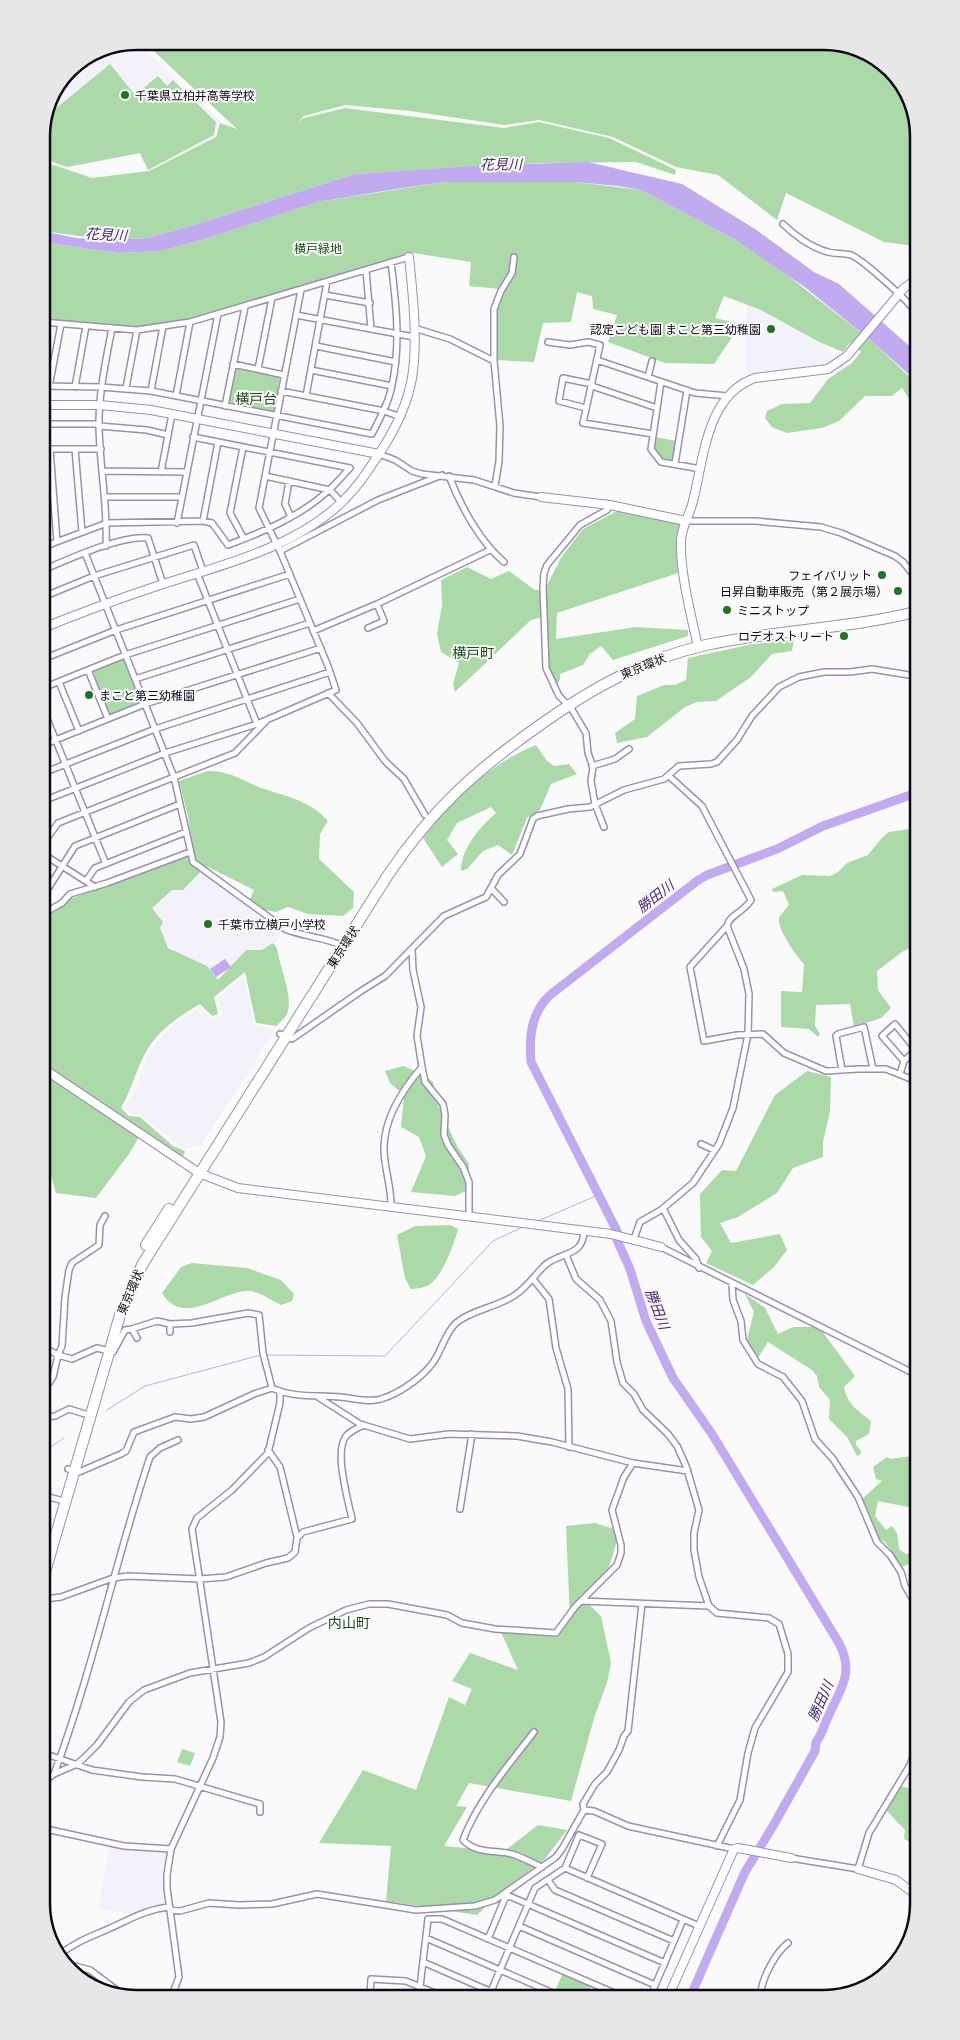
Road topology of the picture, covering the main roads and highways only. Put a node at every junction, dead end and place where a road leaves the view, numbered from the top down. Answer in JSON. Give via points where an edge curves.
{"nodes":[{"id":1,"x":910,"y":607,"type":"edge"},
{"id":2,"x":910,"y":613,"type":"edge"},
{"id":3,"x":697,"y":644,"type":"junction"},
{"id":4,"x":565,"y":704,"type":"junction"},
{"id":5,"x":340,"y":945,"type":"junction"},
{"id":6,"x":106,"y":1350,"type":"junction"},
{"id":7,"x":72,"y":1470,"type":"junction"},
{"id":8,"x":50,"y":1533,"type":"edge"},
{"id":9,"x":50,"y":1553,"type":"edge"}],
"edges":[{"from":1,"to":3,"type":"highway","name":"東京環状"},
{"from":2,"to":3,"type":"highway","name":"東京環状"},
{"from":3,"to":4,"type":"highway","name":"東京環状","via":[[636,667]]},
{"from":4,"to":5,"type":"highway","name":"東京環状","via":[[500,753],[434,813]]},
{"from":4,"to":5,"type":"highway","name":"東京環状","via":[[482,760],[450,788],[400,845]]},
{"from":5,"to":6,"type":"highway","name":"東京環状","via":[[196,1171],[142,1265]]},
{"from":6,"to":7,"type":"highway","name":"東京環状"},
{"from":6,"to":7,"type":"highway","name":"東京環状","via":[[84,1414]]},
{"from":7,"to":8,"type":"highway","name":"東京環状"},
{"from":7,"to":9,"type":"highway","name":"東京環状"}]}
